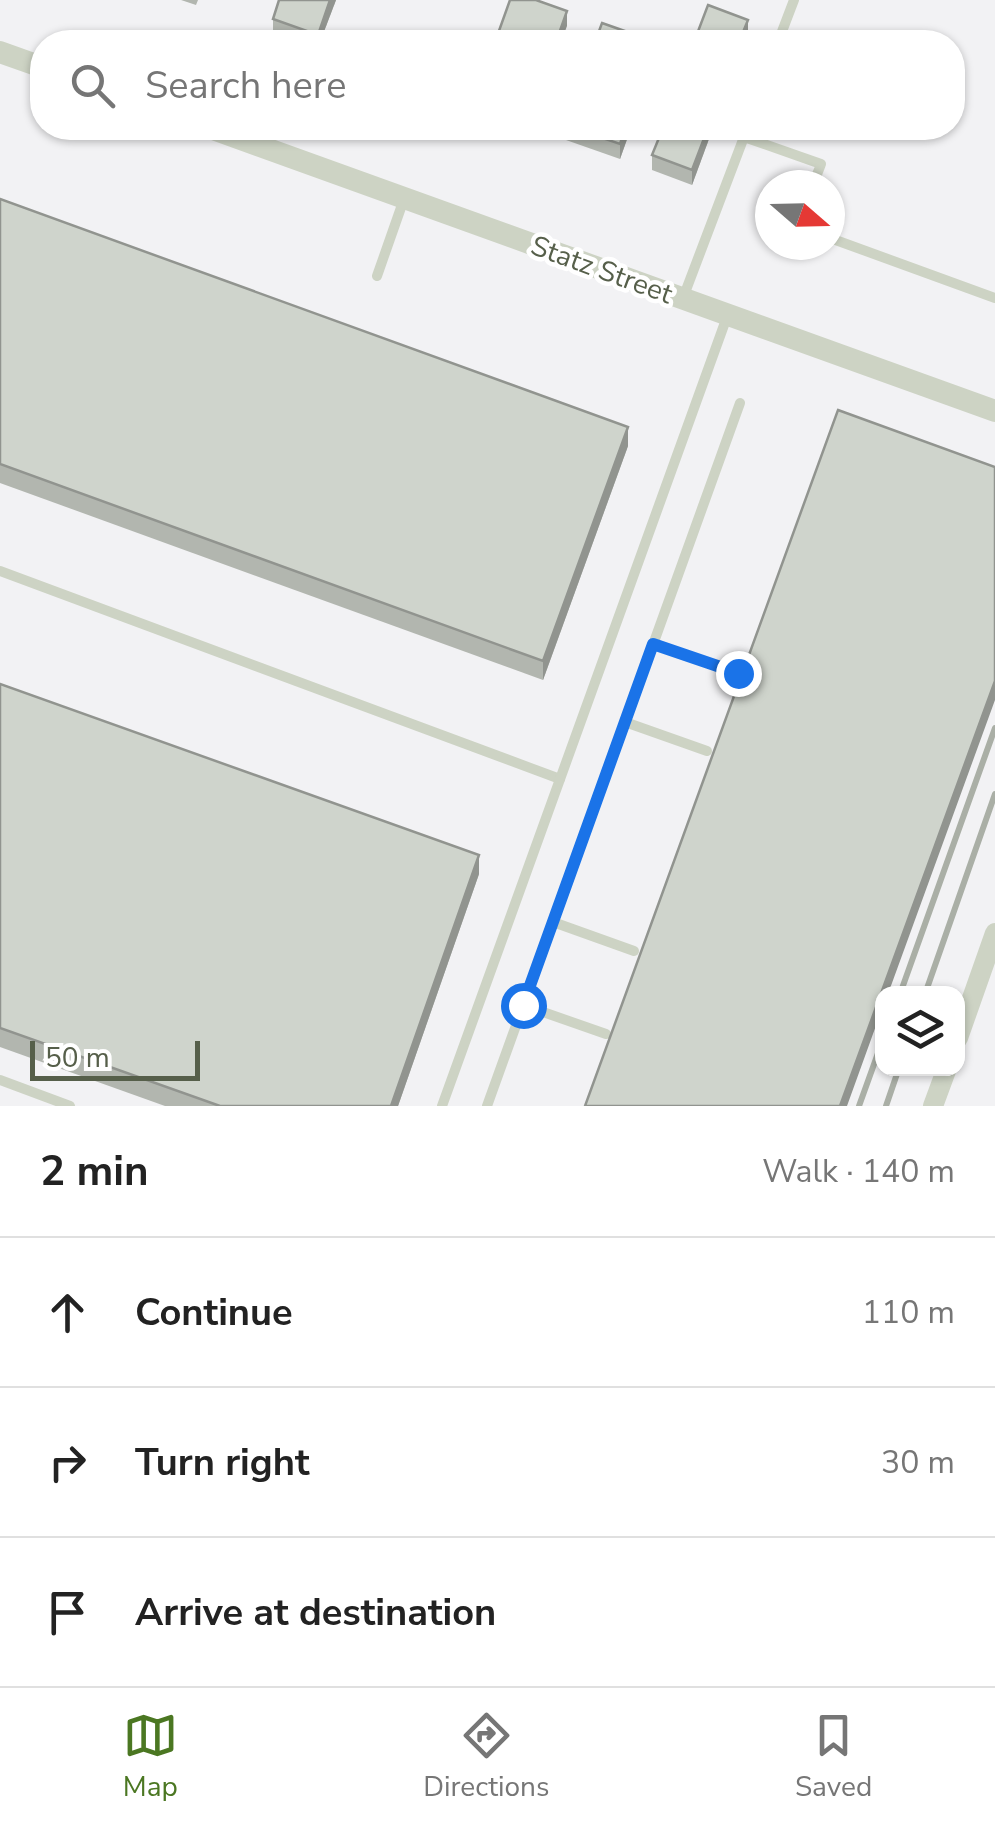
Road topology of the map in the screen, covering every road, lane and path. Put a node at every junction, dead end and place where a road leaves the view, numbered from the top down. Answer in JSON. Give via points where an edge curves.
{"nodes":[{"id":1,"x":794,"y":0,"type":"edge"},
{"id":2,"x":783,"y":30,"type":"edge"},
{"id":3,"x":0,"y":52,"type":"edge"},
{"id":4,"x":30,"y":63,"type":"edge"},
{"id":5,"x":243,"y":140,"type":"edge"},
{"id":6,"x":743,"y":140,"type":"edge"},
{"id":7,"x":765,"y":140,"type":"edge"},
{"id":8,"x":819,"y":170,"type":"edge"},
{"id":9,"x":404,"y":198,"type":"junction"},
{"id":10,"x":845,"y":243,"type":"edge"},
{"id":11,"x":377,"y":276,"type":"dead end"},
{"id":12,"x":683,"y":298,"type":"junction"},
{"id":13,"x":995,"y":298,"type":"edge"},
{"id":14,"x":728,"y":314,"type":"junction"},
{"id":15,"x":740,"y":403,"type":"dead end"},
{"id":16,"x":995,"y":411,"type":"edge"},
{"id":17,"x":0,"y":571,"type":"edge"},
{"id":18,"x":653,"y":644,"type":"junction"},
{"id":19,"x":738,"y":673,"type":"edge"},
{"id":20,"x":625,"y":722,"type":"junction"},
{"id":21,"x":707,"y":751,"type":"dead end"},
{"id":22,"x":560,"y":779,"type":"junction"},
{"id":23,"x":553,"y":922,"type":"junction"},
{"id":24,"x":995,"y":933,"type":"edge"},
{"id":25,"x":634,"y":951,"type":"dead end"},
{"id":26,"x":523,"y":1005,"type":"junction"},
{"id":27,"x":965,"y":1018,"type":"edge"},
{"id":28,"x":606,"y":1034,"type":"edge"},
{"id":29,"x":944,"y":1076,"type":"edge"},
{"id":30,"x":0,"y":1080,"type":"edge"},
{"id":31,"x":70,"y":1106,"type":"edge"},
{"id":32,"x":442,"y":1106,"type":"edge"},
{"id":33,"x":487,"y":1106,"type":"edge"},
{"id":34,"x":933,"y":1106,"type":"edge"}],
"edges":[{"from":1,"to":2,"type":"lane"},
{"from":3,"to":4,"type":"street"},
{"from":5,"to":9,"type":"street","name":"Statz Street"},
{"from":6,"to":12,"type":"lane"},
{"from":7,"to":8,"type":"lane","via":[[821,164]]},
{"from":9,"to":11,"type":"lane"},
{"from":9,"to":12,"type":"street","name":"Statz Street"},
{"from":10,"to":13,"type":"lane"},
{"from":12,"to":14,"type":"street","name":"Statz Street"},
{"from":14,"to":16,"type":"street","name":"Statz Street"},
{"from":14,"to":22,"type":"lane"},
{"from":15,"to":18,"type":"lane"},
{"from":17,"to":22,"type":"lane"},
{"from":18,"to":19,"type":"lane"},
{"from":18,"to":20,"type":"lane"},
{"from":20,"to":21,"type":"lane"},
{"from":20,"to":23,"type":"lane"},
{"from":22,"to":32,"type":"lane"},
{"from":23,"to":25,"type":"lane"},
{"from":23,"to":26,"type":"lane"},
{"from":24,"to":27,"type":"street"},
{"from":26,"to":28,"type":"lane"},
{"from":26,"to":33,"type":"lane"},
{"from":29,"to":34,"type":"street"},
{"from":30,"to":31,"type":"lane"}]}
